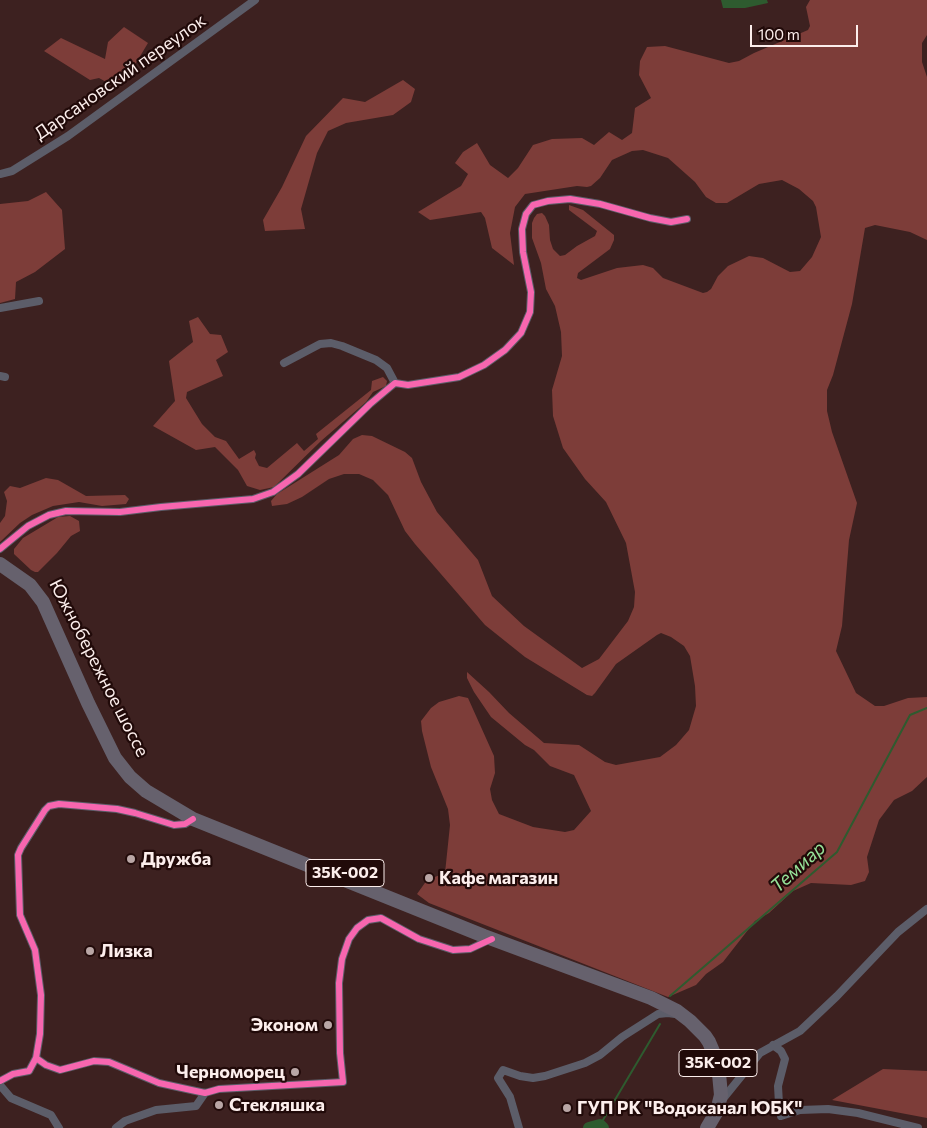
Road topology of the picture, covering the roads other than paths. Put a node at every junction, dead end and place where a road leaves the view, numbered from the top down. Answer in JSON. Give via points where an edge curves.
{"nodes":[{"id":1,"x":255,"y":0,"type":"edge"},
{"id":2,"x":0,"y":174,"type":"edge"},
{"id":3,"x":687,"y":219,"type":"dead end"},
{"id":4,"x":40,"y":301,"type":"dead end"},
{"id":5,"x":0,"y":308,"type":"edge"},
{"id":6,"x":284,"y":363,"type":"dead end"},
{"id":7,"x":395,"y":383,"type":"junction"},
{"id":8,"x":0,"y":549,"type":"edge"},
{"id":9,"x":0,"y":557,"type":"edge"},
{"id":10,"x":0,"y":564,"type":"edge"},
{"id":11,"x":195,"y":817,"type":"junction"},
{"id":12,"x":927,"y":909,"type":"edge"},
{"id":13,"x":493,"y":935,"type":"junction"},
{"id":14,"x":681,"y":1012,"type":"junction"},
{"id":15,"x":773,"y":1045,"type":"junction"},
{"id":16,"x":36,"y":1058,"type":"junction"},
{"id":17,"x":0,"y":1083,"type":"edge"},
{"id":18,"x":205,"y":1093,"type":"junction"},
{"id":19,"x":722,"y":1101,"type":"junction"},
{"id":20,"x":59,"y":1128,"type":"edge"},
{"id":21,"x":116,"y":1128,"type":"edge"},
{"id":22,"x":520,"y":1128,"type":"edge"},
{"id":23,"x":709,"y":1128,"type":"edge"},
{"id":24,"x":918,"y":1128,"type":"edge"}],
"edges":[{"from":1,"to":2,"type":"street","name":"Дарсановский переулок","via":[[68,136]]},
{"from":3,"to":7,"type":"street","via":[[671,222],[570,199],[532,205],[522,228],[531,292],[530,312],[521,333],[484,365],[459,377],[408,385]]},
{"from":4,"to":5,"type":"street"},
{"from":6,"to":7,"type":"street","via":[[320,344],[331,344],[376,360],[387,368]]},
{"from":7,"to":8,"type":"street","via":[[298,474],[273,492],[253,499],[120,512],[66,511],[49,515],[28,526]]},
{"from":9,"to":11,"type":"highway","name":"Южнобережное шоссе","via":[[34,581],[47,598],[120,760],[147,787]]},
{"from":10,"to":11,"type":"highway","name":"Южнобережное шоссе","number":"35К-002","via":[[30,585],[43,602],[115,758],[146,791]]},
{"from":11,"to":13,"type":"highway","name":"Южнобережное шоссе","number":"35К-002"},
{"from":11,"to":16,"type":"street","via":[[174,826],[117,809],[59,804],[45,810],[18,855],[20,915],[35,950],[41,995]]},
{"from":12,"to":15,"type":"street","via":[[898,932],[800,1031]]},
{"from":13,"to":14,"type":"highway","name":"Южнобережное шоссе"},
{"from":13,"to":18,"type":"street","via":[[470,949],[453,950],[419,939],[381,918],[368,920],[353,934],[342,959],[339,982],[343,1082],[219,1089]]},
{"from":14,"to":19,"type":"highway","name":"Южнобережное шоссе","number":"35К-002","via":[[698,1023],[718,1052],[723,1069]]},
{"from":14,"to":22,"type":"street","via":[[658,1014],[585,1063],[533,1078],[503,1070],[498,1078],[510,1096]]},
{"from":14,"to":23,"type":"highway","name":"Южнобережное шоссе","number":"35К-002","via":[[710,1042],[718,1063],[720,1102]]},
{"from":15,"to":19,"type":"street","via":[[760,1053]]},
{"from":15,"to":24,"type":"street","via":[[785,1059],[778,1086],[781,1116],[810,1109],[828,1109]]},
{"from":16,"to":17,"type":"street","via":[[29,1071],[13,1074]]},
{"from":16,"to":18,"type":"street","via":[[60,1070],[94,1061],[109,1062],[159,1083]]},
{"from":17,"to":20,"type":"street","via":[[11,1098],[51,1115]]},
{"from":18,"to":21,"type":"street","via":[[196,1106],[156,1110],[124,1121]]},
{"from":19,"to":23,"type":"highway","name":"Южнобережное шоссе","number":"35К-002"}]}
